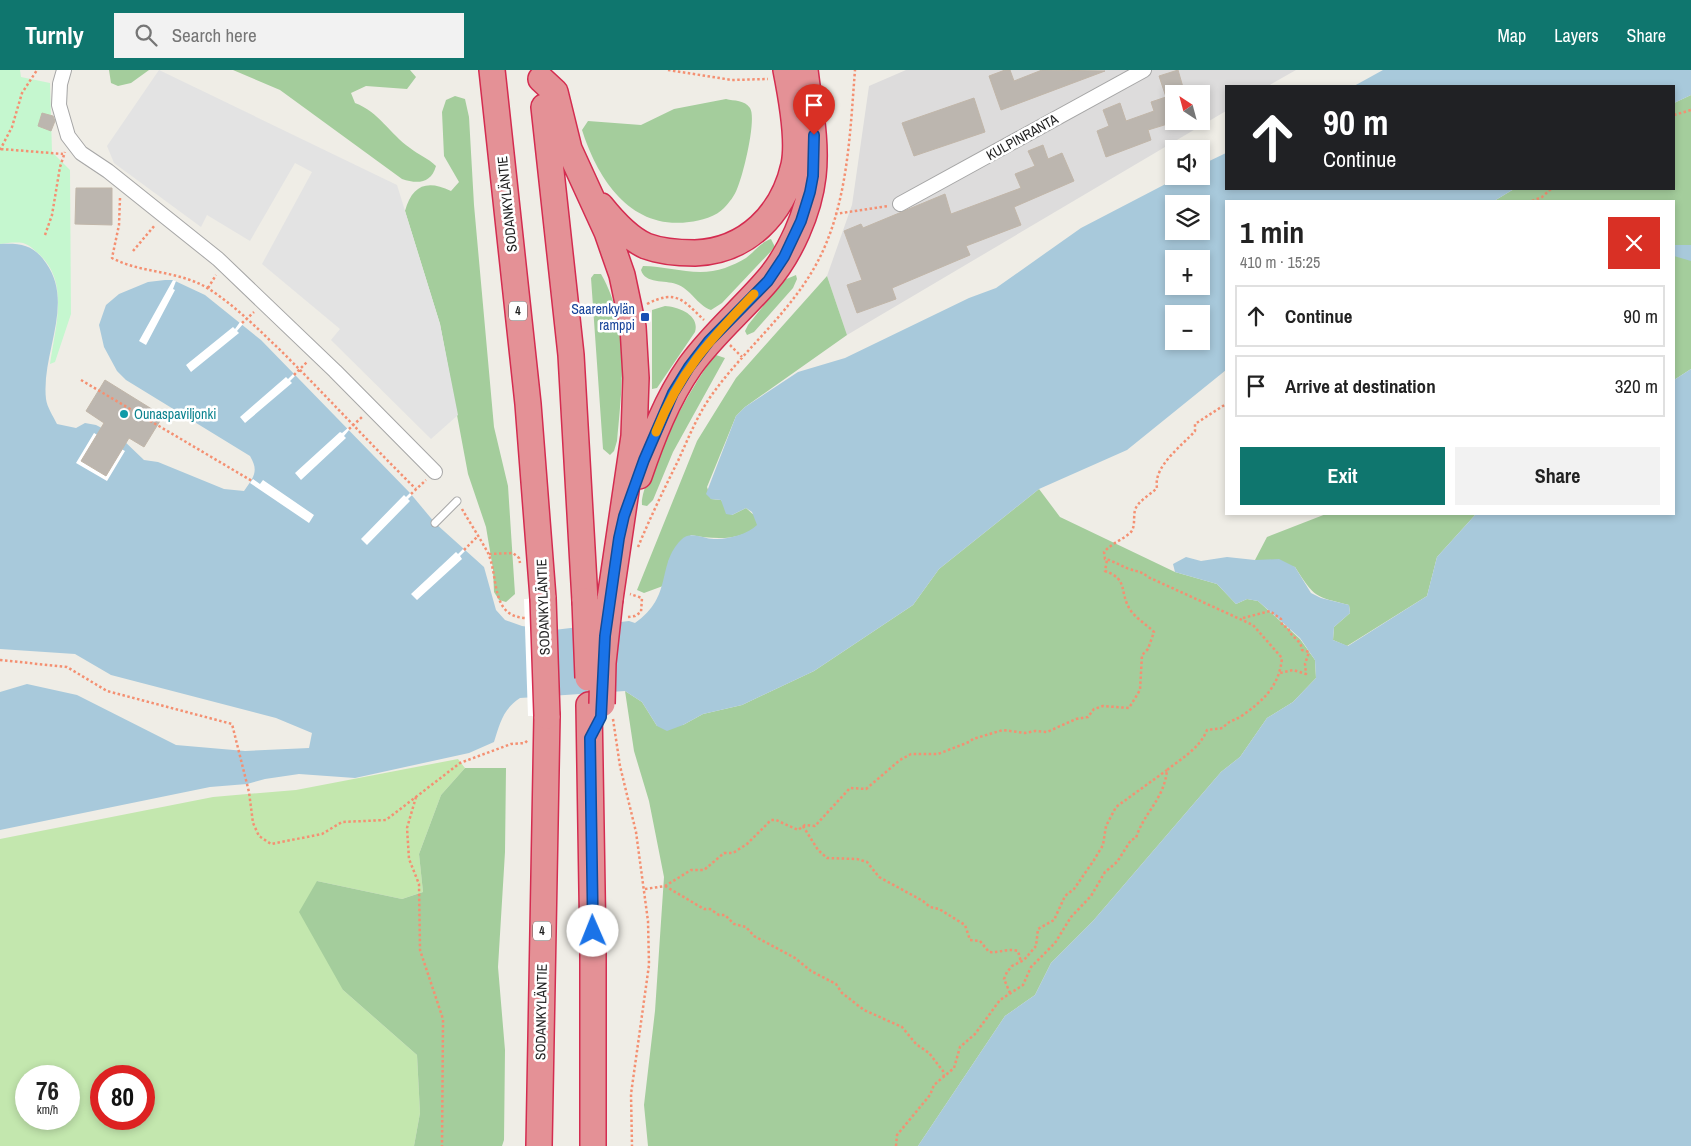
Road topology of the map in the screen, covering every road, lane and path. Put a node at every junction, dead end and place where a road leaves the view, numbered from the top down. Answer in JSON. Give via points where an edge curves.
{"nodes":[{"id":1,"x":37,"y":70,"type":"edge"},
{"id":2,"x":64,"y":70,"type":"edge"},
{"id":3,"x":492,"y":70,"type":"edge"},
{"id":4,"x":668,"y":70,"type":"edge"},
{"id":5,"x":805,"y":70,"type":"edge"},
{"id":6,"x":855,"y":70,"type":"edge"},
{"id":7,"x":1144,"y":70,"type":"edge"},
{"id":8,"x":541,"y":74,"type":"edge"},
{"id":9,"x":778,"y":75,"type":"edge"},
{"id":10,"x":1691,"y":110,"type":"edge"},
{"id":11,"x":1675,"y":115,"type":"edge"},
{"id":12,"x":68,"y":148,"type":"junction"},
{"id":13,"x":0,"y":150,"type":"edge"},
{"id":14,"x":120,"y":181,"type":"junction"},
{"id":15,"x":1550,"y":190,"type":"edge"},
{"id":16,"x":590,"y":193,"type":"junction"},
{"id":17,"x":1534,"y":200,"type":"edge"},
{"id":18,"x":900,"y":204,"type":"joint"},
{"id":19,"x":835,"y":214,"type":"junction"},
{"id":20,"x":164,"y":215,"type":"junction"},
{"id":21,"x":45,"y":235,"type":"dead end"},
{"id":22,"x":133,"y":251,"type":"dead end"},
{"id":23,"x":176,"y":276,"type":"junction"},
{"id":24,"x":213,"y":280,"type":"dead end"},
{"id":25,"x":174,"y":281,"type":"dead end"},
{"id":26,"x":208,"y":288,"type":"junction"},
{"id":27,"x":644,"y":306,"type":"dead end"},
{"id":28,"x":255,"y":311,"type":"dead end"},
{"id":29,"x":247,"y":319,"type":"junction"},
{"id":30,"x":242,"y":323,"type":"dead end"},
{"id":31,"x":710,"y":326,"type":"dead end"},
{"id":32,"x":726,"y":340,"type":"dead end"},
{"id":33,"x":742,"y":357,"type":"junction"},
{"id":34,"x":306,"y":363,"type":"dead end"},
{"id":35,"x":300,"y":370,"type":"junction"},
{"id":36,"x":294,"y":375,"type":"dead end"},
{"id":37,"x":81,"y":380,"type":"dead end"},
{"id":38,"x":1225,"y":405,"type":"edge"},
{"id":39,"x":362,"y":417,"type":"dead end"},
{"id":40,"x":353,"y":426,"type":"junction"},
{"id":41,"x":348,"y":430,"type":"dead end"},
{"id":42,"x":435,"y":472,"type":"joint"},
{"id":43,"x":252,"y":481,"type":"dead end"},
{"id":44,"x":416,"y":489,"type":"junction"},
{"id":45,"x":411,"y":494,"type":"dead end"},
{"id":46,"x":457,"y":501,"type":"joint"},
{"id":47,"x":624,"y":516,"type":"junction"},
{"id":48,"x":435,"y":522,"type":"dead end"},
{"id":49,"x":477,"y":537,"type":"junction"},
{"id":50,"x":464,"y":550,"type":"dead end"},
{"id":51,"x":636,"y":551,"type":"dead end"},
{"id":52,"x":513,"y":554,"type":"dead end"},
{"id":53,"x":1107,"y":560,"type":"junction"},
{"id":54,"x":617,"y":596,"type":"junction"},
{"id":55,"x":641,"y":612,"type":"dead end"},
{"id":56,"x":1243,"y":618,"type":"junction"},
{"id":57,"x":0,"y":660,"type":"edge"},
{"id":58,"x":1280,"y":674,"type":"junction"},
{"id":59,"x":601,"y":707,"type":"junction"},
{"id":60,"x":525,"y":743,"type":"dead end"},
{"id":61,"x":1167,"y":770,"type":"junction"},
{"id":62,"x":416,"y":795,"type":"junction"},
{"id":63,"x":804,"y":826,"type":"junction"},
{"id":64,"x":665,"y":886,"type":"junction"},
{"id":65,"x":645,"y":889,"type":"junction"},
{"id":66,"x":1021,"y":962,"type":"junction"},
{"id":67,"x":1010,"y":993,"type":"junction"},
{"id":68,"x":944,"y":1078,"type":"junction"},
{"id":69,"x":442,"y":1146,"type":"edge"},
{"id":70,"x":540,"y":1146,"type":"edge"},
{"id":71,"x":593,"y":1146,"type":"edge"},
{"id":72,"x":632,"y":1146,"type":"edge"},
{"id":73,"x":896,"y":1146,"type":"edge"}],
"edges":[{"from":1,"to":13,"type":"path","via":[[22,93],[12,127]]},
{"from":2,"to":12,"type":"street","via":[[59,105]]},
{"from":3,"to":70,"type":"highway","name":"SODANKYLÄNTIE","number":"4","bridge":true,"via":[[527,394],[543,598],[547,716]]},
{"from":4,"to":9,"type":"path","via":[[732,80]]},
{"from":5,"to":47,"type":"highway","via":[[814,148],[812,184],[801,221],[768,281],[709,341],[673,393]]},
{"from":6,"to":19,"type":"path","via":[[847,158]]},
{"from":7,"to":18,"type":"street","name":"KULPINRANTA"},
{"from":8,"to":16,"type":"highway","via":[[555,92],[569,149]]},
{"from":8,"to":59,"type":"highway","bridge":true,"via":[[571,355],[585,601]]},
{"from":9,"to":16,"type":"highway","via":[[794,132],[794,163],[785,194],[773,214],[744,240],[724,249],[704,252],[681,253],[645,245],[620,227]]},
{"from":10,"to":11,"type":"path"},
{"from":12,"to":13,"type":"path"},
{"from":12,"to":14,"type":"street","via":[[81,153]]},
{"from":12,"to":21,"type":"path"},
{"from":14,"to":20,"type":"street"},
{"from":14,"to":23,"type":"path","via":[[119,225],[112,258],[126,265]]},
{"from":15,"to":17,"type":"path"},
{"from":16,"to":47,"type":"highway","via":[[622,275],[633,327],[636,378],[634,436]]},
{"from":18,"to":19,"type":"path"},
{"from":19,"to":33,"type":"path","via":[[819,259],[801,288]]},
{"from":20,"to":22,"type":"path"},
{"from":20,"to":42,"type":"street","via":[[233,273]]},
{"from":23,"to":25,"type":"path"},
{"from":23,"to":26,"type":"path"},
{"from":24,"to":26,"type":"path"},
{"from":26,"to":29,"type":"path"},
{"from":27,"to":31,"type":"path","via":[[658,298],[671,296],[684,300]]},
{"from":28,"to":29,"type":"path"},
{"from":29,"to":30,"type":"path"},
{"from":29,"to":35,"type":"path"},
{"from":32,"to":33,"type":"path"},
{"from":33,"to":51,"type":"path","via":[[704,406]]},
{"from":34,"to":35,"type":"path"},
{"from":35,"to":36,"type":"path"},
{"from":35,"to":40,"type":"path"},
{"from":37,"to":43,"type":"path"},
{"from":38,"to":53,"type":"path","via":[[1195,424],[1195,431],[1164,463],[1156,488],[1135,510],[1130,533],[1112,543],[1104,552]]},
{"from":39,"to":40,"type":"path"},
{"from":40,"to":41,"type":"path"},
{"from":40,"to":44,"type":"path"},
{"from":42,"to":44,"type":"path"},
{"from":44,"to":45,"type":"path"},
{"from":46,"to":48,"type":"lane"},
{"from":46,"to":49,"type":"path"},
{"from":47,"to":54,"type":"highway"},
{"from":49,"to":50,"type":"path"},
{"from":49,"to":52,"type":"path","via":[[488,554]]},
{"from":53,"to":56,"type":"path","via":[[1140,570],[1148,578]]},
{"from":53,"to":63,"type":"path","via":[[1105,571],[1122,581],[1124,598],[1131,611],[1154,632],[1148,649],[1142,655],[1140,690],[1129,708],[1103,706],[1094,709],[1088,717],[1047,732],[1003,730],[938,754],[910,754],[866,789],[850,788],[815,826]]},
{"from":54,"to":55,"type":"path","via":[[642,598]]},
{"from":54,"to":59,"type":"highway","bridge":true,"via":[[602,663]]},
{"from":56,"to":58,"type":"path","via":[[1282,658]]},
{"from":56,"to":58,"type":"path","via":[[1270,611],[1300,641],[1302,650],[1309,652],[1304,664],[1306,674],[1293,670]]},
{"from":57,"to":62,"type":"path","via":[[67,666],[107,691],[232,724],[249,792],[253,823],[259,836],[271,844],[322,834],[342,822],[386,820]]},
{"from":58,"to":61,"type":"path","via":[[1268,694],[1223,728],[1207,730],[1195,747]]},
{"from":59,"to":65,"type":"path","via":[[632,811]]},
{"from":59,"to":71,"type":"highway","via":[[601,717],[590,738]]},
{"from":60,"to":62,"type":"path","via":[[511,744],[460,763]]},
{"from":61,"to":66,"type":"path","via":[[1116,807],[1106,826],[1103,845],[1094,860],[1074,889],[1065,896],[1054,920],[1038,929],[1036,946]]},
{"from":61,"to":67,"type":"path","via":[[1160,796],[1145,817],[1136,838],[1105,872],[1055,943],[1031,967],[1023,985]]},
{"from":62,"to":69,"type":"path","via":[[407,828],[409,859],[419,884],[420,950],[443,1019]]},
{"from":63,"to":64,"type":"path","via":[[798,830],[770,820],[733,853],[724,853],[704,870],[691,870]]},
{"from":63,"to":66,"type":"path","via":[[818,850],[827,858],[867,862],[878,877],[966,925],[970,940],[980,941],[989,952],[1018,951]]},
{"from":64,"to":65,"type":"path"},
{"from":64,"to":68,"type":"path","via":[[704,908],[725,914],[734,924],[746,927],[754,936],[836,984],[842,993],[864,1010],[902,1028],[929,1053]]},
{"from":65,"to":72,"type":"path","via":[[649,965],[631,1094]]},
{"from":66,"to":67,"type":"path","via":[[1006,972],[1004,979]]},
{"from":67,"to":68,"type":"path","via":[[1000,1000],[975,1034],[960,1048],[954,1068]]},
{"from":68,"to":73,"type":"path","via":[[934,1085],[930,1095],[897,1135]]}]}
